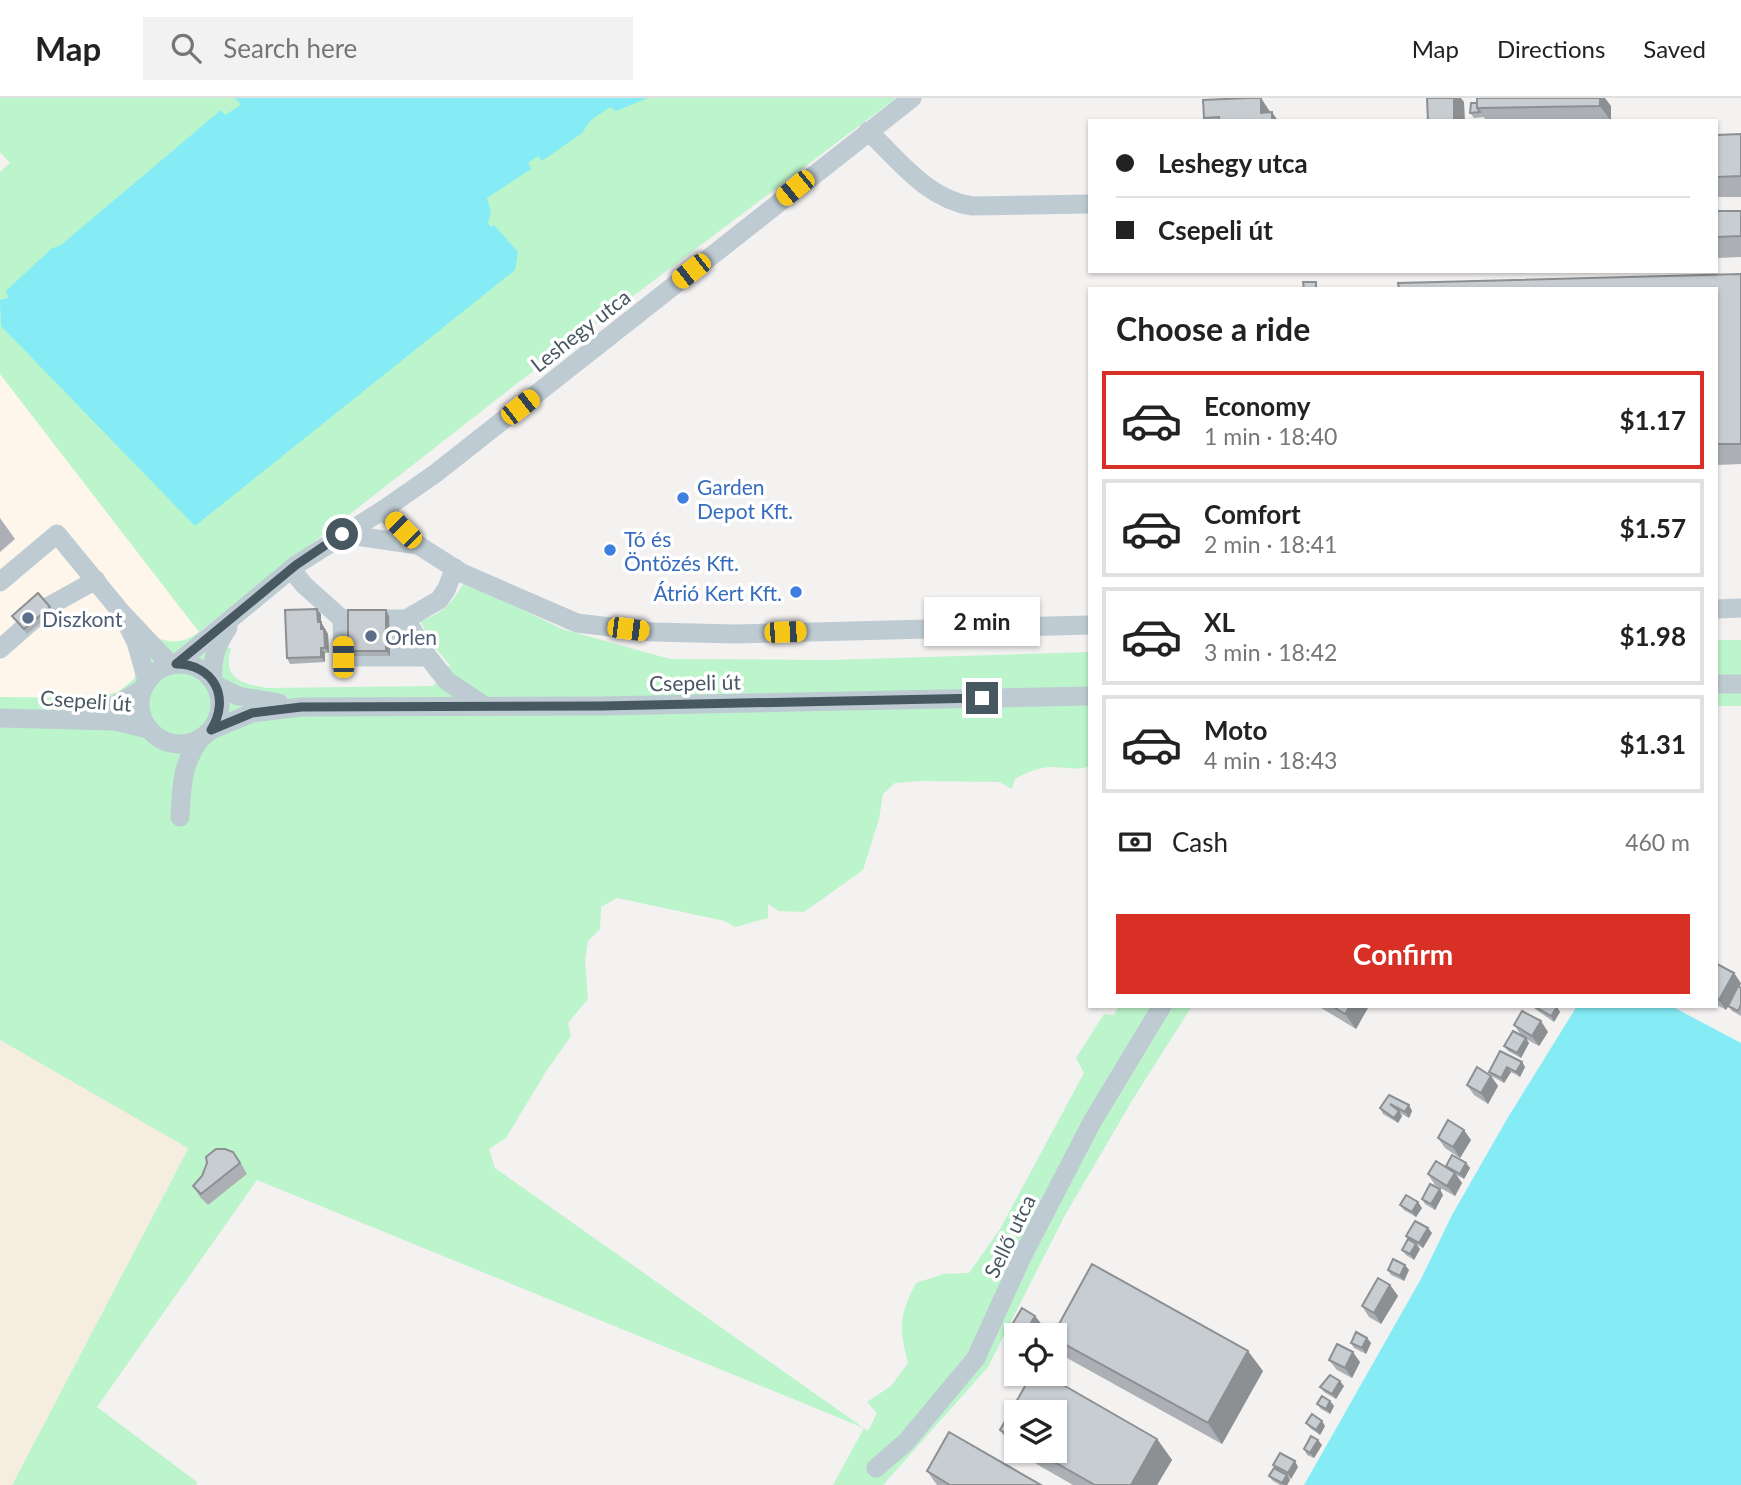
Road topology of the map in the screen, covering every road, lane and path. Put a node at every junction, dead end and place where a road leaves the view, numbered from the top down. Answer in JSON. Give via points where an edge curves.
{"nodes":[{"id":1,"x":912,"y":98,"type":"edge"},
{"id":2,"x":868,"y":131,"type":"junction"},
{"id":3,"x":1088,"y":204,"type":"edge"},
{"id":4,"x":383,"y":510,"type":"junction"},
{"id":5,"x":342,"y":534,"type":"junction"},
{"id":6,"x":418,"y":545,"type":"junction"},
{"id":7,"x":455,"y":568,"type":"junction"},
{"id":8,"x":291,"y":569,"type":"junction"},
{"id":9,"x":96,"y":580,"type":"junction"},
{"id":10,"x":0,"y":582,"type":"edge"},
{"id":11,"x":268,"y":587,"type":"junction"},
{"id":12,"x":1741,"y":608,"type":"edge"},
{"id":13,"x":1718,"y":609,"type":"edge"},
{"id":14,"x":121,"y":612,"type":"junction"},
{"id":15,"x":406,"y":619,"type":"junction"},
{"id":16,"x":1088,"y":625,"type":"edge"},
{"id":17,"x":342,"y":628,"type":"junction"},
{"id":18,"x":416,"y":637,"type":"junction"},
{"id":19,"x":0,"y":649,"type":"edge"},
{"id":20,"x":428,"y":657,"type":"junction"},
{"id":21,"x":173,"y":664,"type":"junction"},
{"id":22,"x":214,"y":682,"type":"junction"},
{"id":23,"x":1718,"y":684,"type":"edge"},
{"id":24,"x":1741,"y":684,"type":"edge"},
{"id":25,"x":145,"y":685,"type":"junction"},
{"id":26,"x":1088,"y":696,"type":"edge"},
{"id":27,"x":483,"y":705,"type":"junction"},
{"id":28,"x":301,"y":707,"type":"junction"},
{"id":29,"x":0,"y":718,"type":"edge"},
{"id":30,"x":20,"y":719,"type":"junction"},
{"id":31,"x":148,"y":729,"type":"junction"},
{"id":32,"x":206,"y":735,"type":"junction"},
{"id":33,"x":165,"y":742,"type":"junction"},
{"id":34,"x":1161,"y":1008,"type":"edge"},
{"id":35,"x":876,"y":1468,"type":"dead end"}],
"edges":[{"from":1,"to":2,"type":"street","name":"Leshegy utca"},
{"from":2,"to":3,"type":"street","via":[[932,193],[955,204]]},
{"from":2,"to":4,"type":"street","name":"Leshegy utca"},
{"from":4,"to":5,"type":"street","name":"Leshegy utca"},
{"from":4,"to":6,"type":"street"},
{"from":5,"to":6,"type":"street"},
{"from":5,"to":8,"type":"street","name":"Leshegy utca"},
{"from":6,"to":7,"type":"street"},
{"from":7,"to":15,"type":"street","via":[[439,600]]},
{"from":7,"to":16,"type":"street","via":[[578,623],[653,632]]},
{"from":8,"to":11,"type":"street","name":"Leshegy utca"},
{"from":8,"to":17,"type":"street"},
{"from":9,"to":10,"type":"street","via":[[57,534]]},
{"from":9,"to":14,"type":"street"},
{"from":9,"to":19,"type":"street","via":[[49,606]]},
{"from":11,"to":21,"type":"street","name":"Leshegy utca"},
{"from":11,"to":22,"type":"street","name":"Leshegy utca","via":[[221,636],[213,657]]},
{"from":12,"to":13,"type":"street"},
{"from":14,"to":21,"type":"street"},
{"from":14,"to":25,"type":"street","via":[[136,642]]},
{"from":15,"to":17,"type":"street"},
{"from":15,"to":18,"type":"street"},
{"from":17,"to":18,"type":"street"},
{"from":17,"to":20,"type":"street","via":[[343,657]]},
{"from":18,"to":20,"type":"street"},
{"from":20,"to":27,"type":"street","via":[[447,681]]},
{"from":21,"to":22,"type":"street","via":[[200,669]]},
{"from":21,"to":25,"type":"street"},
{"from":22,"to":28,"type":"street","name":"Csepeli út","via":[[248,698]]},
{"from":22,"to":32,"type":"street","via":[[220,708]]},
{"from":23,"to":24,"type":"street"},
{"from":25,"to":30,"type":"street","name":"Csepeli út","via":[[114,706]]},
{"from":25,"to":31,"type":"street","via":[[141,714]]},
{"from":26,"to":27,"type":"street","name":"Csepeli út"},
{"from":27,"to":28,"type":"street","name":"Csepeli út"},
{"from":28,"to":32,"type":"street","name":"Csepeli út","via":[[252,713]]},
{"from":29,"to":30,"type":"street","name":"Csepeli út"},
{"from":30,"to":31,"type":"street","name":"Csepeli út","via":[[115,721]]},
{"from":31,"to":33,"type":"street"},
{"from":32,"to":33,"type":"street","via":[[183,745]]},
{"from":32,"to":33,"type":"street","via":[[189,754],[180,817],[178,773]]},
{"from":34,"to":35,"type":"street","name":"Sellő utca","via":[[1092,1122],[976,1357],[906,1441]]}]}
